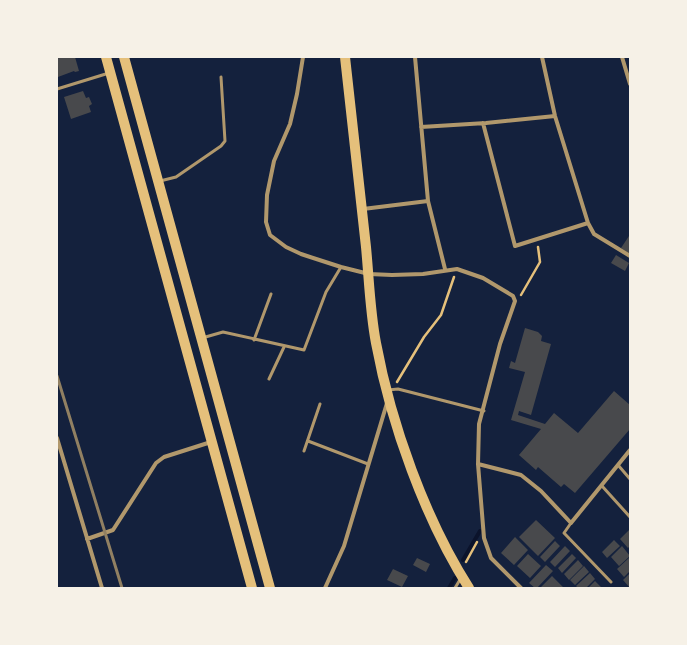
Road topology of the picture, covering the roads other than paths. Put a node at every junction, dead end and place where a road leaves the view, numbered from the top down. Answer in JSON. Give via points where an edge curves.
{"nodes":[{"id":1,"x":106,"y":57,"type":"edge"},
{"id":2,"x":124,"y":57,"type":"edge"},
{"id":3,"x":302,"y":57,"type":"edge"},
{"id":4,"x":345,"y":57,"type":"edge"},
{"id":5,"x":415,"y":57,"type":"edge"},
{"id":6,"x":542,"y":57,"type":"edge"},
{"id":7,"x":622,"y":57,"type":"edge"},
{"id":8,"x":111,"y":72,"type":"junction"},
{"id":9,"x":221,"y":77,"type":"dead end"},
{"id":10,"x":630,"y":84,"type":"edge"},
{"id":11,"x":57,"y":89,"type":"edge"},
{"id":12,"x":555,"y":116,"type":"junction"},
{"id":13,"x":483,"y":123,"type":"junction"},
{"id":14,"x":421,"y":127,"type":"junction"},
{"id":15,"x":158,"y":182,"type":"junction"},
{"id":16,"x":428,"y":201,"type":"junction"},
{"id":17,"x":362,"y":209,"type":"junction"},
{"id":18,"x":588,"y":223,"type":"junction"},
{"id":19,"x":630,"y":256,"type":"edge"},
{"id":20,"x":341,"y":267,"type":"junction"},
{"id":21,"x":445,"y":270,"type":"junction"},
{"id":22,"x":369,"y":274,"type":"junction"},
{"id":23,"x":271,"y":294,"type":"dead end"},
{"id":24,"x":201,"y":338,"type":"junction"},
{"id":25,"x":254,"y":340,"type":"junction"},
{"id":26,"x":284,"y":347,"type":"junction"},
{"id":27,"x":270,"y":379,"type":"dead end"},
{"id":28,"x":389,"y":392,"type":"junction"},
{"id":29,"x":320,"y":404,"type":"dead end"},
{"id":30,"x":484,"y":411,"type":"junction"},
{"id":31,"x":57,"y":438,"type":"edge"},
{"id":32,"x":308,"y":440,"type":"junction"},
{"id":33,"x":211,"y":442,"type":"junction"},
{"id":34,"x":630,"y":450,"type":"edge"},
{"id":35,"x":304,"y":451,"type":"dead end"},
{"id":36,"x":368,"y":464,"type":"junction"},
{"id":37,"x":478,"y":464,"type":"junction"},
{"id":38,"x":618,"y":465,"type":"junction"},
{"id":39,"x":630,"y":479,"type":"edge"},
{"id":40,"x":602,"y":486,"type":"junction"},
{"id":41,"x":630,"y":517,"type":"edge"},
{"id":42,"x":571,"y":523,"type":"junction"},
{"id":43,"x":87,"y":539,"type":"junction"},
{"id":44,"x":461,"y":574,"type":"junction"},
{"id":45,"x":611,"y":582,"type":"dead end"},
{"id":46,"x":102,"y":588,"type":"edge"},
{"id":47,"x":252,"y":588,"type":"edge"},
{"id":48,"x":270,"y":588,"type":"edge"},
{"id":49,"x":325,"y":588,"type":"edge"},
{"id":50,"x":455,"y":588,"type":"edge"},
{"id":51,"x":469,"y":588,"type":"edge"},
{"id":52,"x":521,"y":588,"type":"edge"}],
"edges":[{"from":1,"to":8,"type":"main road"},
{"from":2,"to":15,"type":"main road"},
{"from":3,"to":20,"type":"street","via":[[290,124],[274,161],[267,195],[266,222],[270,235],[286,247]]},
{"from":4,"to":17,"type":"main road"},
{"from":5,"to":14,"type":"street"},
{"from":6,"to":12,"type":"street"},
{"from":7,"to":10,"type":"street"},
{"from":8,"to":11,"type":"lane"},
{"from":8,"to":33,"type":"main road"},
{"from":9,"to":15,"type":"lane","via":[[225,141],[176,177]]},
{"from":12,"to":13,"type":"street"},
{"from":12,"to":18,"type":"street"},
{"from":13,"to":14,"type":"street"},
{"from":13,"to":18,"type":"street","via":[[515,246]]},
{"from":14,"to":16,"type":"street"},
{"from":15,"to":24,"type":"main road"},
{"from":16,"to":17,"type":"street"},
{"from":16,"to":21,"type":"street"},
{"from":17,"to":22,"type":"main road"},
{"from":18,"to":19,"type":"street","via":[[594,234]]},
{"from":20,"to":22,"type":"street"},
{"from":20,"to":26,"type":"lane","via":[[326,292],[304,350]]},
{"from":21,"to":22,"type":"street","via":[[423,274]]},
{"from":21,"to":30,"type":"street","via":[[457,269],[484,278],[513,296],[515,301],[500,344]]},
{"from":22,"to":28,"type":"main road","via":[[376,342]]},
{"from":23,"to":25,"type":"lane"},
{"from":24,"to":25,"type":"lane","via":[[223,332]]},
{"from":24,"to":48,"type":"main road"},
{"from":25,"to":26,"type":"lane"},
{"from":26,"to":27,"type":"lane"},
{"from":28,"to":30,"type":"lane"},
{"from":28,"to":36,"type":"street"},
{"from":28,"to":44,"type":"main road","via":[[398,430],[415,476]]},
{"from":29,"to":32,"type":"lane"},
{"from":30,"to":37,"type":"street","via":[[479,424]]},
{"from":31,"to":43,"type":"street"},
{"from":32,"to":35,"type":"lane"},
{"from":32,"to":36,"type":"lane"},
{"from":33,"to":43,"type":"street","via":[[164,457],[156,463],[113,530]]},
{"from":33,"to":47,"type":"main road"},
{"from":34,"to":38,"type":"street"},
{"from":36,"to":49,"type":"street","via":[[344,546]]},
{"from":37,"to":42,"type":"street","via":[[521,475],[541,491]]},
{"from":37,"to":52,"type":"street","via":[[484,538],[491,558]]},
{"from":38,"to":39,"type":"lane"},
{"from":38,"to":40,"type":"street"},
{"from":40,"to":41,"type":"lane"},
{"from":40,"to":42,"type":"street"},
{"from":42,"to":45,"type":"lane","via":[[564,533]]},
{"from":43,"to":46,"type":"street"},
{"from":44,"to":50,"type":"lane"},
{"from":44,"to":51,"type":"main road"}]}
